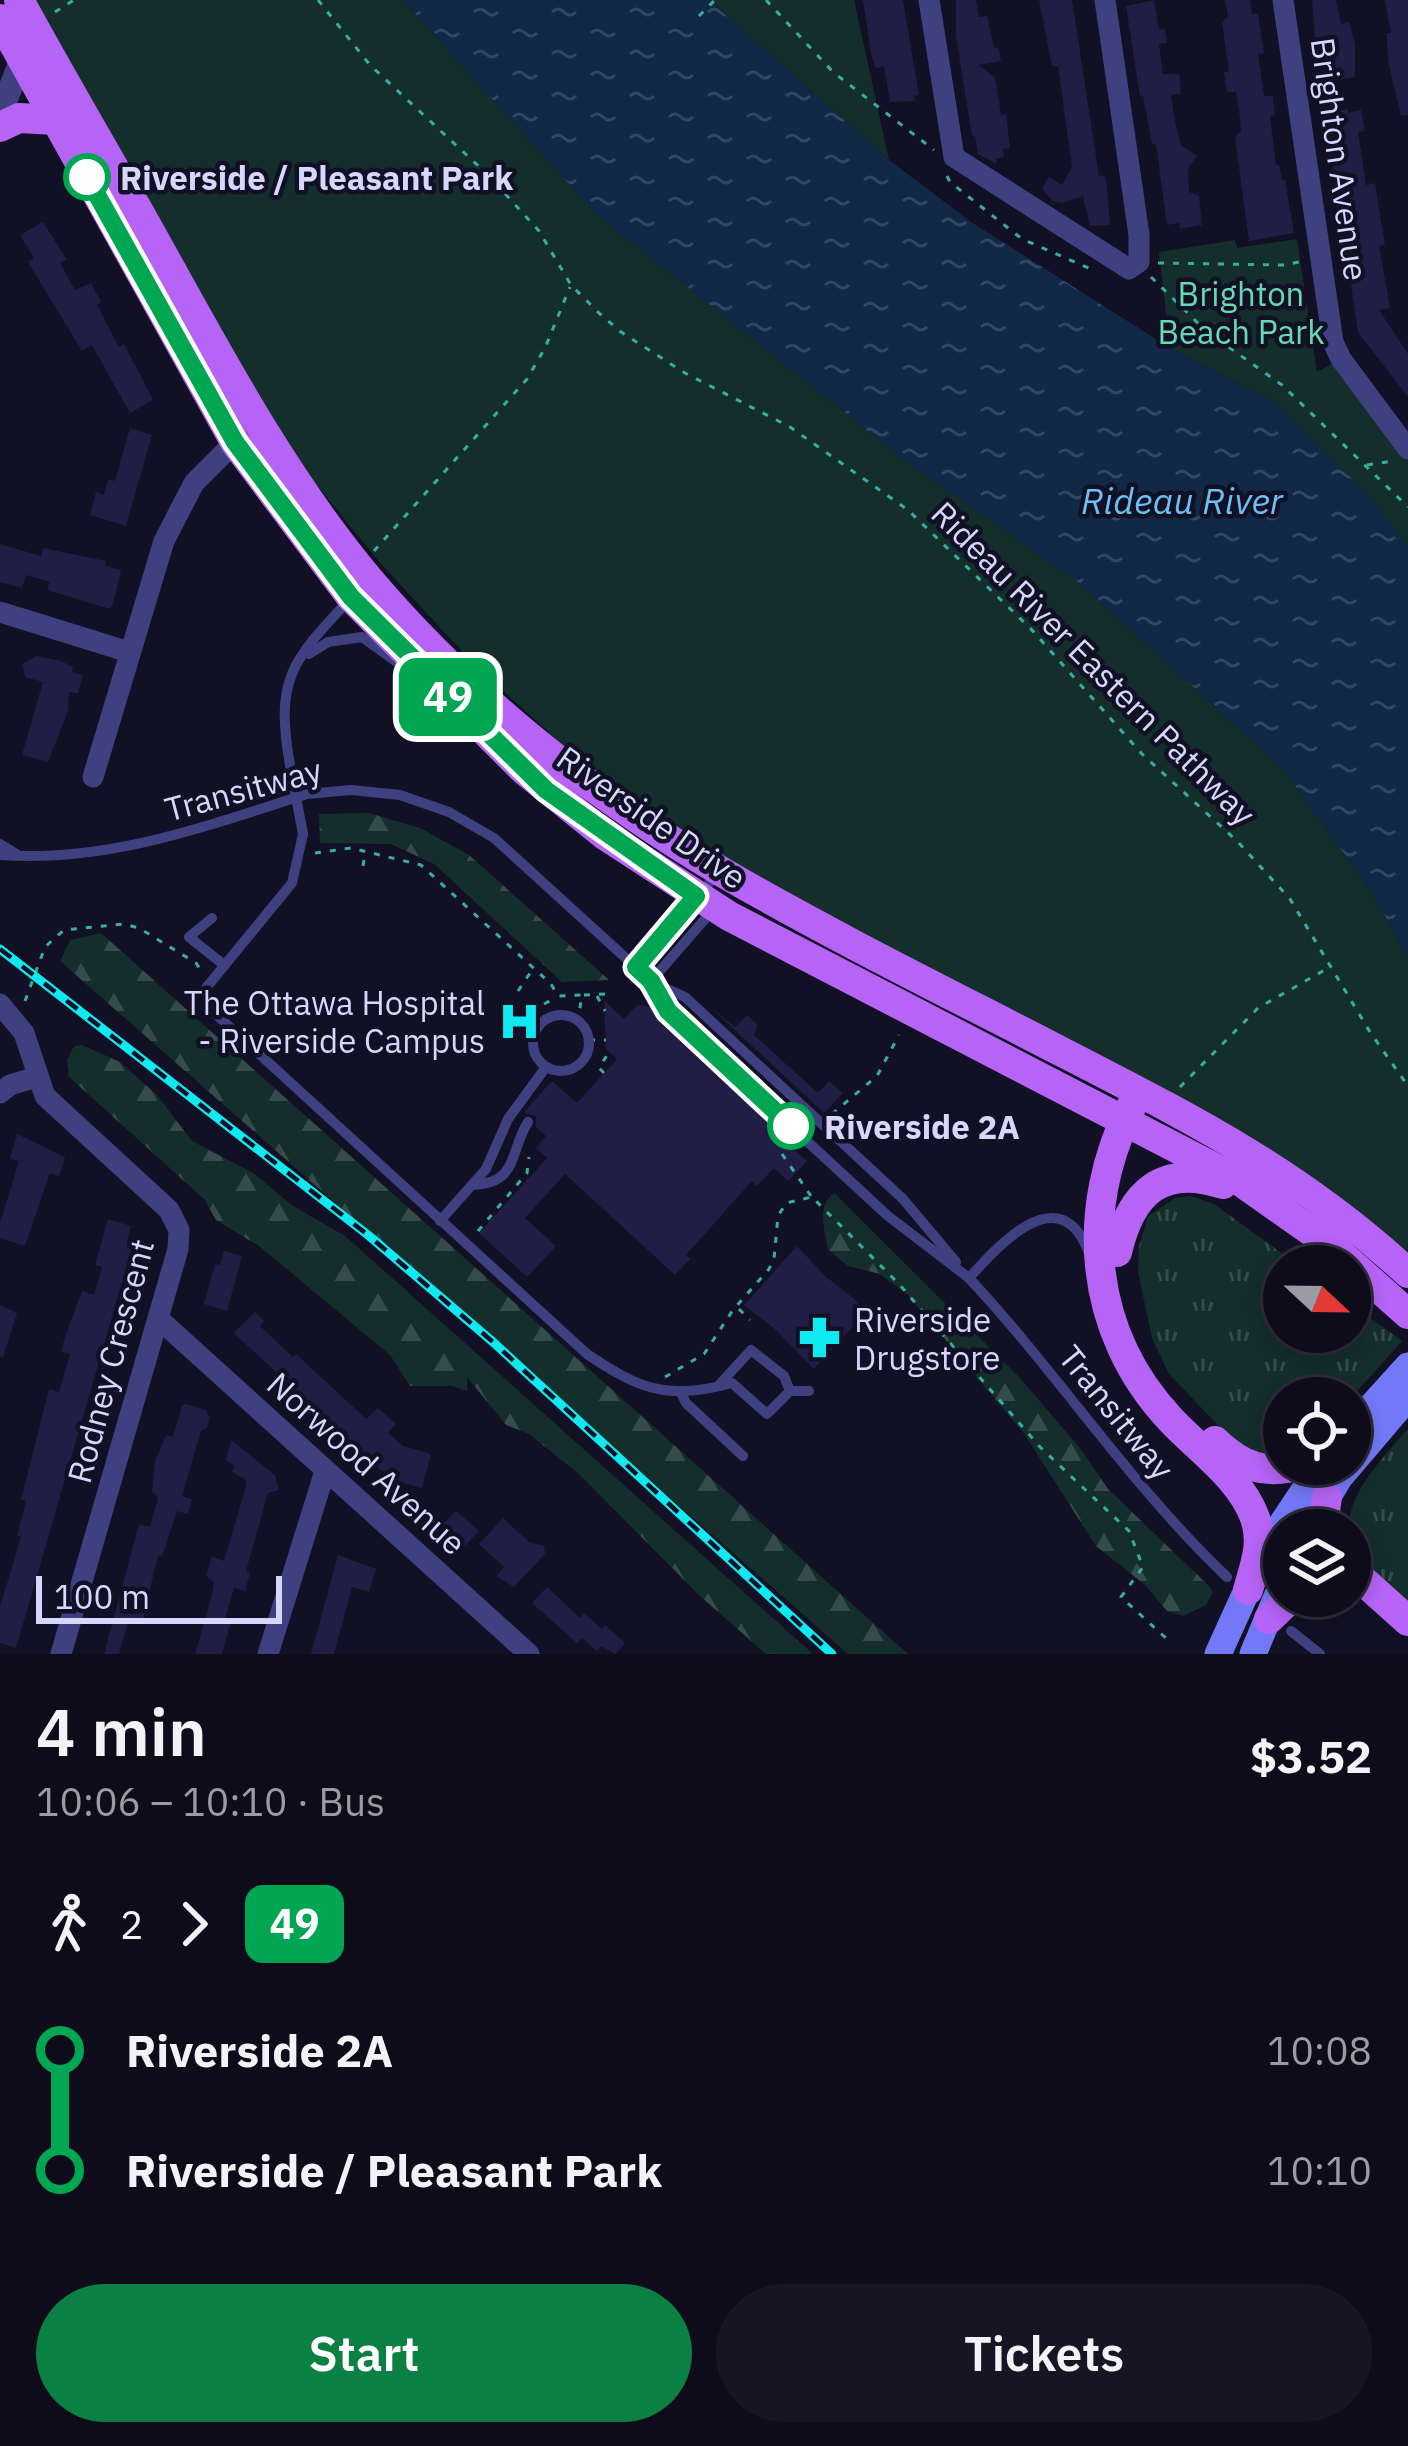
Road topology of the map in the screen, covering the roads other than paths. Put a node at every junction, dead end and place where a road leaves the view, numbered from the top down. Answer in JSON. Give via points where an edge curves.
{"nodes":[{"id":1,"x":19,"y":0,"type":"edge"},
{"id":2,"x":929,"y":0,"type":"edge"},
{"id":3,"x":1105,"y":0,"type":"edge"},
{"id":4,"x":1283,"y":0,"type":"edge"},
{"id":5,"x":0,"y":19,"type":"edge"},
{"id":6,"x":28,"y":50,"type":"edge"},
{"id":7,"x":0,"y":114,"type":"edge"},
{"id":8,"x":56,"y":120,"type":"junction"},
{"id":9,"x":0,"y":127,"type":"edge"},
{"id":10,"x":235,"y":442,"type":"junction"},
{"id":11,"x":1408,"y":452,"type":"edge"},
{"id":12,"x":364,"y":578,"type":"junction"},
{"id":13,"x":0,"y":612,"type":"edge"},
{"id":14,"x":129,"y":652,"type":"junction"},
{"id":15,"x":296,"y":662,"type":"junction"},
{"id":16,"x":454,"y":704,"type":"junction"},
{"id":17,"x":93,"y":778,"type":"dead end"},
{"id":18,"x":0,"y":844,"type":"edge"},
{"id":19,"x":0,"y":856,"type":"edge"},
{"id":20,"x":21,"y":857,"type":"junction"},
{"id":21,"x":720,"y":871,"type":"junction"},
{"id":22,"x":706,"y":902,"type":"junction"},
{"id":23,"x":212,"y":918,"type":"dead end"},
{"id":24,"x":224,"y":965,"type":"junction"},
{"id":25,"x":636,"y":967,"type":"junction"},
{"id":26,"x":651,"y":981,"type":"junction"},
{"id":27,"x":7,"y":1011,"type":"edge"},
{"id":28,"x":546,"y":1067,"type":"junction"},
{"id":29,"x":565,"y":1072,"type":"junction"},
{"id":30,"x":36,"y":1077,"type":"junction"},
{"id":31,"x":558,"y":1085,"type":"dead end"},
{"id":32,"x":0,"y":1093,"type":"edge"},
{"id":33,"x":1146,"y":1107,"type":"junction"},
{"id":34,"x":528,"y":1122,"type":"dead end"},
{"id":35,"x":473,"y":1185,"type":"junction"},
{"id":36,"x":1264,"y":1197,"type":"junction"},
{"id":37,"x":440,"y":1221,"type":"junction"},
{"id":38,"x":1117,"y":1252,"type":"junction"},
{"id":39,"x":1408,"y":1273,"type":"edge"},
{"id":40,"x":969,"y":1278,"type":"junction"},
{"id":41,"x":1099,"y":1278,"type":"junction"},
{"id":42,"x":1408,"y":1314,"type":"edge"},
{"id":43,"x":160,"y":1320,"type":"junction"},
{"id":44,"x":1408,"y":1366,"type":"edge"},
{"id":45,"x":717,"y":1388,"type":"junction"},
{"id":46,"x":680,"y":1391,"type":"junction"},
{"id":47,"x":790,"y":1391,"type":"junction"},
{"id":48,"x":808,"y":1391,"type":"dead end"},
{"id":49,"x":1408,"y":1397,"type":"edge"},
{"id":50,"x":1371,"y":1407,"type":"edge"},
{"id":51,"x":743,"y":1456,"type":"dead end"},
{"id":52,"x":1263,"y":1470,"type":"edge"},
{"id":53,"x":325,"y":1471,"type":"junction"},
{"id":54,"x":1307,"y":1485,"type":"edge"},
{"id":55,"x":1327,"y":1497,"type":"junction"},
{"id":56,"x":1320,"y":1509,"type":"edge"},
{"id":57,"x":1325,"y":1509,"type":"edge"},
{"id":58,"x":1237,"y":1583,"type":"junction"},
{"id":59,"x":1371,"y":1588,"type":"edge"},
{"id":60,"x":1371,"y":1613,"type":"edge"},
{"id":61,"x":1281,"y":1617,"type":"edge"},
{"id":62,"x":1284,"y":1617,"type":"edge"},
{"id":63,"x":1408,"y":1621,"type":"edge"},
{"id":64,"x":1280,"y":1625,"type":"junction"},
{"id":65,"x":507,"y":1645,"type":"edge"},
{"id":66,"x":1408,"y":1645,"type":"edge"},
{"id":67,"x":61,"y":1654,"type":"edge"},
{"id":68,"x":268,"y":1654,"type":"edge"},
{"id":69,"x":529,"y":1654,"type":"edge"},
{"id":70,"x":1218,"y":1654,"type":"edge"},
{"id":71,"x":1253,"y":1654,"type":"edge"},
{"id":72,"x":1320,"y":1654,"type":"edge"}],
"edges":[{"from":1,"to":6,"type":"main road","name":"Riverside Drive"},
{"from":2,"to":3,"type":"street","via":[[956,160],[1144,274]]},
{"from":4,"to":11,"type":"street","name":"Brighton Avenue","via":[[1330,327],[1341,359]]},
{"from":5,"to":6,"type":"main road","name":"Riverside Drive"},
{"from":6,"to":7,"type":"street"},
{"from":6,"to":8,"type":"main road","name":"Riverside Drive"},
{"from":6,"to":12,"type":"main road","name":"Riverside Drive","via":[[241,396]]},
{"from":8,"to":9,"type":"main road","via":[[19,118]]},
{"from":8,"to":10,"type":"main road","name":"Riverside Drive"},
{"from":10,"to":12,"type":"main road","name":"Riverside Drive"},
{"from":10,"to":14,"type":"street","via":[[194,484],[174,522]]},
{"from":12,"to":15,"type":"lane"},
{"from":12,"to":16,"type":"main road","name":"Riverside Drive"},
{"from":12,"to":21,"type":"main road","name":"Riverside Drive","via":[[544,748]]},
{"from":13,"to":14,"type":"street"},
{"from":14,"to":17,"type":"street"},
{"from":15,"to":16,"type":"lane","via":[[328,641],[362,637]]},
{"from":15,"to":24,"type":"lane","bridge":true,"via":[[282,723],[304,834],[292,884]]},
{"from":16,"to":22,"type":"main road","name":"Riverside Drive","via":[[546,790]]},
{"from":18,"to":20,"type":"lane"},
{"from":19,"to":20,"type":"lane","name":"Transitway"},
{"from":20,"to":25,"type":"lane","name":"Transitway","via":[[136,846],[308,794],[378,791],[424,802],[483,831]]},
{"from":21,"to":22,"type":"lane"},
{"from":21,"to":22,"type":"lane"},
{"from":21,"to":33,"type":"main road","name":"Riverside Drive"},
{"from":22,"to":25,"type":"lane"},
{"from":22,"to":26,"type":"lane"},
{"from":22,"to":33,"type":"main road","name":"Riverside Drive"},
{"from":23,"to":24,"type":"lane","via":[[189,937]]},
{"from":24,"to":37,"type":"lane","via":[[210,983],[210,1010]]},
{"from":25,"to":26,"type":"lane","name":"Transitway"},
{"from":26,"to":40,"type":"lane","name":"Transitway","via":[[668,1011],[709,1050],[882,1210]]},
{"from":26,"to":40,"type":"lane","name":"Transitway","via":[[685,997],[903,1199]]},
{"from":27,"to":30,"type":"street","name":"Rodney Crescent","via":[[28,1042]]},
{"from":28,"to":29,"type":"lane"},
{"from":28,"to":29,"type":"lane","via":[[534,1054],[538,1027],[552,1016],[578,1020],[589,1040],[582,1063]]},
{"from":28,"to":35,"type":"lane"},
{"from":29,"to":31,"type":"lane"},
{"from":30,"to":32,"type":"street"},
{"from":30,"to":43,"type":"street","name":"Rodney Crescent","via":[[45,1096],[176,1220],[178,1249]]},
{"from":33,"to":36,"type":"main road","name":"Riverside Drive","via":[[1208,1162]]},
{"from":33,"to":38,"type":"main road","via":[[1117,1203]]},
{"from":33,"to":39,"type":"main road","name":"Riverside Drive","via":[[1290,1177]]},
{"from":33,"to":41,"type":"main road","via":[[1108,1164]]},
{"from":34,"to":35,"type":"lane","via":[[504,1174]]},
{"from":35,"to":37,"type":"lane"},
{"from":36,"to":38,"type":"main road","via":[[1201,1176],[1161,1183],[1129,1213]]},
{"from":36,"to":42,"type":"main road","name":"Riverside Drive"},
{"from":37,"to":46,"type":"lane","via":[[587,1354],[648,1390]]},
{"from":38,"to":52,"type":"main road","via":[[1124,1301],[1171,1394],[1238,1461]]},
{"from":40,"to":41,"type":"lane","via":[[1010,1234],[1043,1219],[1077,1231]]},
{"from":40,"to":58,"type":"lane","name":"Transitway","via":[[1148,1495]]},
{"from":41,"to":58,"type":"main road","via":[[1110,1323],[1146,1392],[1251,1508],[1259,1548]]},
{"from":43,"to":53,"type":"street","name":"Norwood Avenue"},
{"from":43,"to":67,"type":"street","name":"Rodney Crescent"},
{"from":44,"to":50,"type":"main road"},
{"from":45,"to":46,"type":"lane"},
{"from":45,"to":47,"type":"lane","via":[[732,1383],[766,1414]]},
{"from":45,"to":47,"type":"lane","via":[[751,1350]]},
{"from":46,"to":51,"type":"lane"},
{"from":47,"to":48,"type":"lane"},
{"from":49,"to":55,"type":"main road"},
{"from":53,"to":65,"type":"street","name":"Norwood Avenue"},
{"from":53,"to":68,"type":"street"},
{"from":54,"to":58,"type":"main road"},
{"from":55,"to":56,"type":"main road"},
{"from":55,"to":57,"type":"main road"},
{"from":58,"to":70,"type":"main road"},
{"from":59,"to":63,"type":"main road"},
{"from":60,"to":66,"type":"main road"},
{"from":61,"to":64,"type":"main road"},
{"from":62,"to":64,"type":"main road"},
{"from":64,"to":71,"type":"main road"},
{"from":64,"to":72,"type":"lane"},
{"from":65,"to":69,"type":"street","name":"Norwood Avenue"}]}
